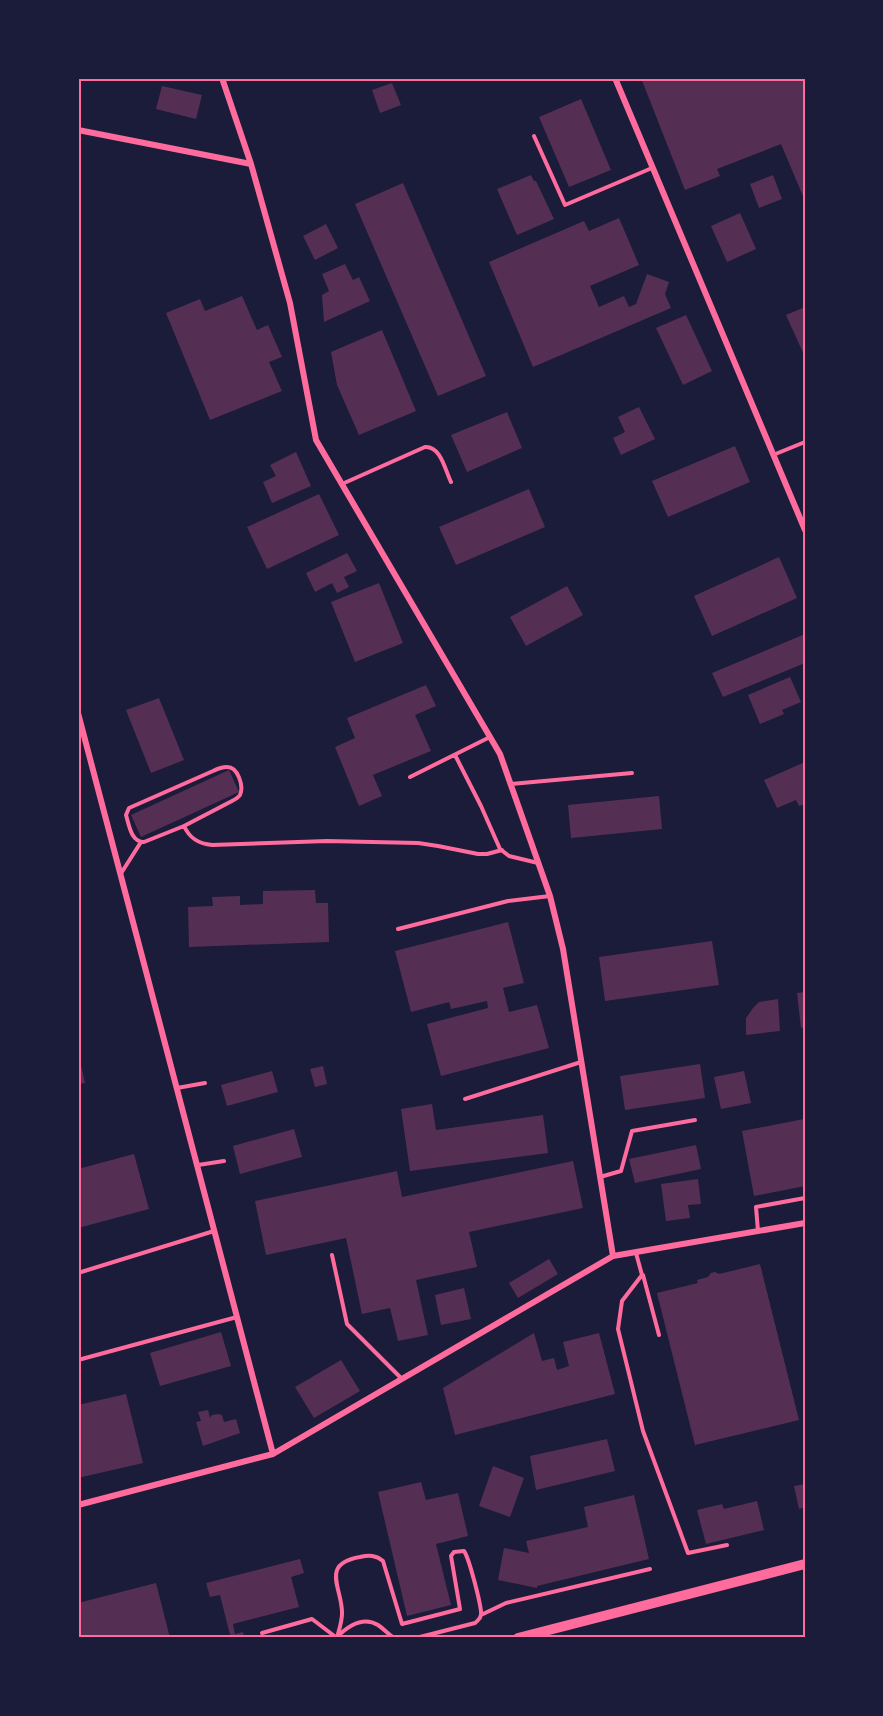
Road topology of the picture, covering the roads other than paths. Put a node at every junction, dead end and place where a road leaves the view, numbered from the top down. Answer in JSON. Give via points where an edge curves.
{"nodes":[{"id":1,"x":222,"y":78,"type":"edge"},
{"id":2,"x":615,"y":78,"type":"edge"},
{"id":3,"x":78,"y":130,"type":"edge"},
{"id":4,"x":534,"y":136,"type":"dead end"},
{"id":5,"x":251,"y":164,"type":"junction"},
{"id":6,"x":653,"y":168,"type":"junction"},
{"id":7,"x":805,"y":442,"type":"edge"},
{"id":8,"x":773,"y":455,"type":"junction"},
{"id":9,"x":450,"y":482,"type":"dead end"},
{"id":10,"x":342,"y":484,"type":"junction"},
{"id":11,"x":805,"y":530,"type":"edge"},
{"id":12,"x":78,"y":713,"type":"edge"},
{"id":13,"x":490,"y":737,"type":"junction"},
{"id":14,"x":455,"y":755,"type":"junction"},
{"id":15,"x":632,"y":773,"type":"dead end"},
{"id":16,"x":410,"y":777,"type":"dead end"},
{"id":17,"x":510,"y":784,"type":"junction"},
{"id":18,"x":184,"y":826,"type":"junction"},
{"id":19,"x":141,"y":842,"type":"junction"},
{"id":20,"x":502,"y":850,"type":"junction"},
{"id":21,"x":539,"y":863,"type":"junction"},
{"id":22,"x":120,"y":875,"type":"junction"},
{"id":23,"x":550,"y":896,"type":"junction"},
{"id":24,"x":398,"y":929,"type":"dead end"},
{"id":25,"x":582,"y":1062,"type":"junction"},
{"id":26,"x":205,"y":1083,"type":"dead end"},
{"id":27,"x":177,"y":1088,"type":"junction"},
{"id":28,"x":465,"y":1099,"type":"dead end"},
{"id":29,"x":695,"y":1120,"type":"dead end"},
{"id":30,"x":224,"y":1161,"type":"dead end"},
{"id":31,"x":197,"y":1166,"type":"junction"},
{"id":32,"x":600,"y":1177,"type":"junction"},
{"id":33,"x":805,"y":1198,"type":"edge"},
{"id":34,"x":805,"y":1223,"type":"edge"},
{"id":35,"x":214,"y":1231,"type":"junction"},
{"id":36,"x":758,"y":1231,"type":"junction"},
{"id":37,"x":636,"y":1252,"type":"junction"},
{"id":38,"x":332,"y":1255,"type":"dead end"},
{"id":39,"x":613,"y":1256,"type":"junction"},
{"id":40,"x":78,"y":1273,"type":"edge"},
{"id":41,"x":642,"y":1275,"type":"junction"},
{"id":42,"x":237,"y":1317,"type":"junction"},
{"id":43,"x":659,"y":1335,"type":"dead end"},
{"id":44,"x":78,"y":1360,"type":"edge"},
{"id":45,"x":402,"y":1379,"type":"junction"},
{"id":46,"x":273,"y":1454,"type":"junction"},
{"id":47,"x":78,"y":1505,"type":"edge"},
{"id":48,"x":727,"y":1545,"type":"dead end"},
{"id":49,"x":805,"y":1564,"type":"edge"},
{"id":50,"x":650,"y":1569,"type":"dead end"},
{"id":51,"x":481,"y":1615,"type":"junction"},
{"id":52,"x":262,"y":1633,"type":"dead end"},
{"id":53,"x":337,"y":1638,"type":"edge"},
{"id":54,"x":394,"y":1638,"type":"edge"},
{"id":55,"x":416,"y":1638,"type":"edge"},
{"id":56,"x":518,"y":1638,"type":"edge"}],
"edges":[{"from":1,"to":5,"type":"street"},
{"from":2,"to":6,"type":"street"},
{"from":3,"to":5,"type":"street"},
{"from":4,"to":6,"type":"lane","via":[[565,205]]},
{"from":5,"to":10,"type":"street","via":[[290,303],[316,440]]},
{"from":6,"to":8,"type":"street"},
{"from":7,"to":8,"type":"lane"},
{"from":8,"to":11,"type":"street"},
{"from":9,"to":10,"type":"lane","via":[[434,448],[425,447]]},
{"from":10,"to":13,"type":"street"},
{"from":12,"to":22,"type":"street"},
{"from":13,"to":14,"type":"lane"},
{"from":13,"to":17,"type":"street"},
{"from":14,"to":16,"type":"lane"},
{"from":14,"to":20,"type":"lane"},
{"from":15,"to":17,"type":"lane"},
{"from":17,"to":21,"type":"street"},
{"from":18,"to":19,"type":"lane"},
{"from":18,"to":19,"type":"lane","via":[[237,798],[241,792],[236,771],[227,767],[213,771],[129,808],[126,817],[134,838]]},
{"from":18,"to":20,"type":"lane","via":[[197,842],[212,845],[327,841],[418,843],[478,854]]},
{"from":19,"to":22,"type":"lane"},
{"from":20,"to":21,"type":"lane","via":[[515,858]]},
{"from":21,"to":23,"type":"street"},
{"from":22,"to":27,"type":"street"},
{"from":23,"to":24,"type":"lane","via":[[508,901]]},
{"from":23,"to":25,"type":"street"},
{"from":25,"to":28,"type":"lane"},
{"from":25,"to":32,"type":"street"},
{"from":26,"to":27,"type":"lane"},
{"from":27,"to":31,"type":"street"},
{"from":29,"to":32,"type":"lane","via":[[632,1131],[621,1171]]},
{"from":30,"to":31,"type":"lane"},
{"from":31,"to":35,"type":"street"},
{"from":32,"to":39,"type":"street"},
{"from":33,"to":36,"type":"lane","via":[[756,1208]]},
{"from":34,"to":36,"type":"street"},
{"from":35,"to":40,"type":"lane"},
{"from":35,"to":42,"type":"street"},
{"from":36,"to":37,"type":"street"},
{"from":37,"to":39,"type":"street"},
{"from":37,"to":41,"type":"lane"},
{"from":38,"to":45,"type":"lane","via":[[347,1323]]},
{"from":39,"to":45,"type":"street"},
{"from":41,"to":43,"type":"lane"},
{"from":41,"to":48,"type":"lane","via":[[622,1301],[618,1329],[643,1431],[688,1553]]},
{"from":42,"to":44,"type":"lane"},
{"from":42,"to":46,"type":"street"},
{"from":45,"to":46,"type":"street"},
{"from":46,"to":47,"type":"street"},
{"from":49,"to":56,"type":"street"},
{"from":50,"to":51,"type":"lane","via":[[506,1603]]},
{"from":51,"to":53,"type":"lane","via":[[466,1553],[454,1552],[451,1556],[460,1609],[402,1624],[383,1561],[378,1557],[358,1557],[342,1565],[335,1577],[342,1613]]},
{"from":51,"to":55,"type":"lane","via":[[475,1623]]},
{"from":52,"to":53,"type":"lane","via":[[312,1619]]},
{"from":53,"to":54,"type":"lane","via":[[362,1621],[380,1626]]}]}
